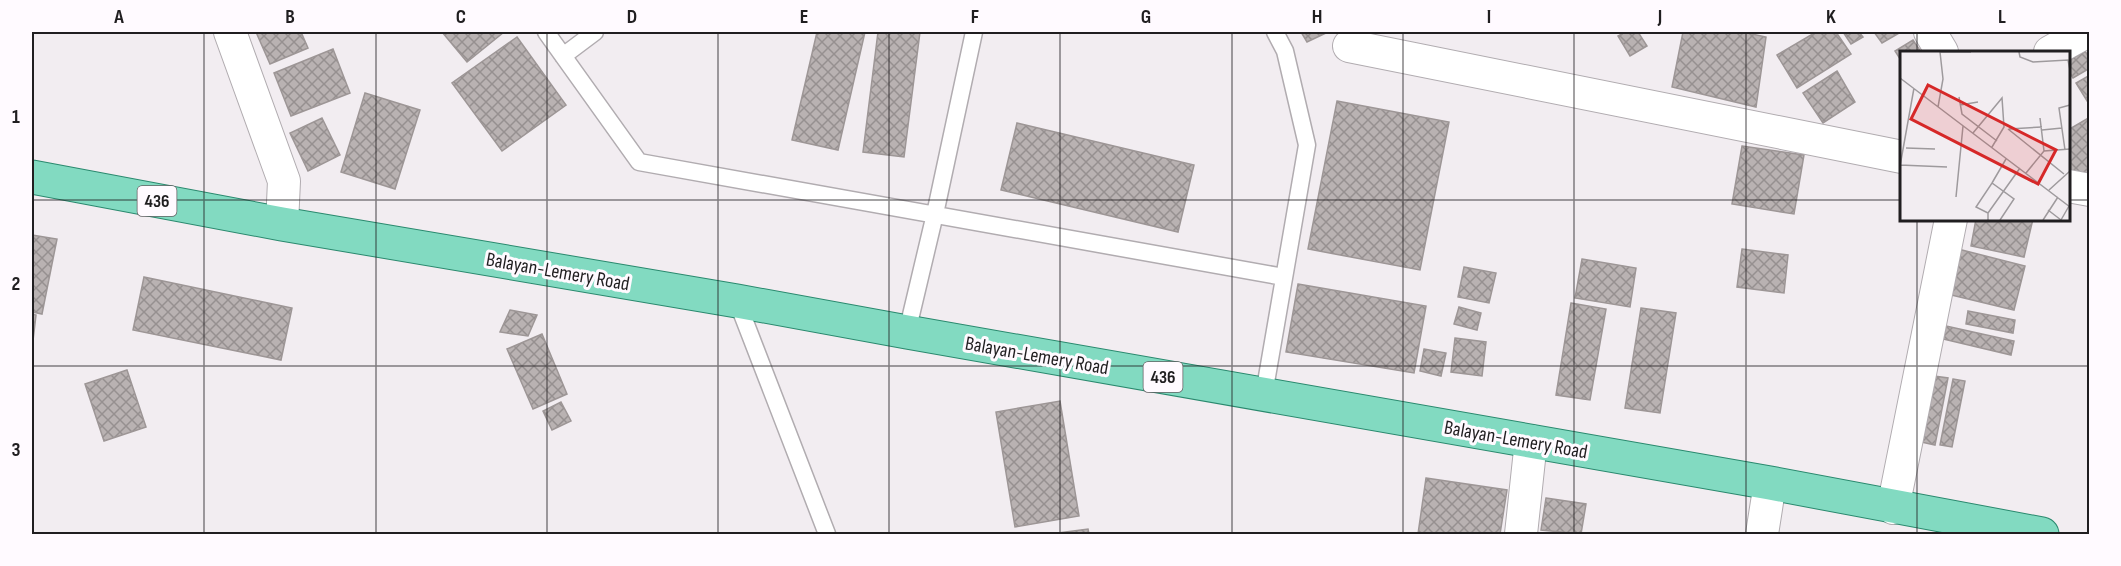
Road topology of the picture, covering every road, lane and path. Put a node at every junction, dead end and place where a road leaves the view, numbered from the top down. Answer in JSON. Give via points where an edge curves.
{"nodes":[{"id":1,"x":230,"y":32,"type":"edge"},
{"id":2,"x":546,"y":32,"type":"edge"},
{"id":3,"x":595,"y":32,"type":"edge"},
{"id":4,"x":974,"y":32,"type":"edge"},
{"id":5,"x":1275,"y":32,"type":"edge"},
{"id":6,"x":1373,"y":32,"type":"edge"},
{"id":7,"x":1930,"y":32,"type":"edge"},
{"id":8,"x":2086,"y":32,"type":"edge"},
{"id":9,"x":1941,"y":51,"type":"edge"},
{"id":10,"x":2052,"y":51,"type":"edge"},
{"id":11,"x":563,"y":56,"type":"junction"},
{"id":12,"x":1900,"y":157,"type":"edge"},
{"id":13,"x":32,"y":177,"type":"edge"},
{"id":14,"x":2070,"y":186,"type":"edge"},
{"id":15,"x":2090,"y":190,"type":"edge"},
{"id":16,"x":935,"y":214,"type":"junction"},
{"id":17,"x":1951,"y":220,"type":"edge"},
{"id":18,"x":282,"y":224,"type":"junction"},
{"id":19,"x":1284,"y":277,"type":"junction"},
{"id":20,"x":737,"y":301,"type":"junction"},
{"id":21,"x":907,"y":332,"type":"junction"},
{"id":22,"x":1264,"y":394,"type":"junction"},
{"id":23,"x":1531,"y":441,"type":"junction"},
{"id":24,"x":1770,"y":483,"type":"junction"},
{"id":25,"x":1893,"y":507,"type":"junction"},
{"id":26,"x":827,"y":534,"type":"edge"},
{"id":27,"x":1521,"y":534,"type":"edge"},
{"id":28,"x":1762,"y":534,"type":"edge"},
{"id":29,"x":2042,"y":534,"type":"edge"}],
"edges":[{"from":1,"to":18,"type":"street","via":[[284,181]]},
{"from":2,"to":11,"type":"lane"},
{"from":3,"to":11,"type":"lane"},
{"from":4,"to":16,"type":"lane"},
{"from":5,"to":19,"type":"lane","via":[[1285,51],[1307,145]]},
{"from":6,"to":12,"type":"street","via":[[1349,46]]},
{"from":7,"to":9,"type":"street"},
{"from":8,"to":10,"type":"street"},
{"from":11,"to":16,"type":"lane","via":[[639,162]]},
{"from":13,"to":18,"type":"main road","name":"Balayan-Lemery Road","number":"436"},
{"from":14,"to":15,"type":"street"},
{"from":16,"to":19,"type":"lane"},
{"from":16,"to":21,"type":"lane"},
{"from":17,"to":25,"type":"street"},
{"from":18,"to":20,"type":"main road","name":"Balayan-Lemery Road","number":"436"},
{"from":19,"to":22,"type":"lane"},
{"from":20,"to":21,"type":"main road","name":"Balayan-Lemery Road","number":"436"},
{"from":20,"to":26,"type":"lane"},
{"from":21,"to":22,"type":"main road","name":"Balayan-Lemery Road","number":"436"},
{"from":22,"to":23,"type":"main road","name":"Balayan-Lemery Road","number":"436"},
{"from":23,"to":24,"type":"main road","name":"Balayan-Lemery Road","number":"436"},
{"from":23,"to":27,"type":"street"},
{"from":24,"to":25,"type":"main road","name":"Balayan-Lemery Road","number":"436"},
{"from":24,"to":28,"type":"street"},
{"from":25,"to":29,"type":"main road","name":"Balayan-Lemery Road","number":"436"}]}
